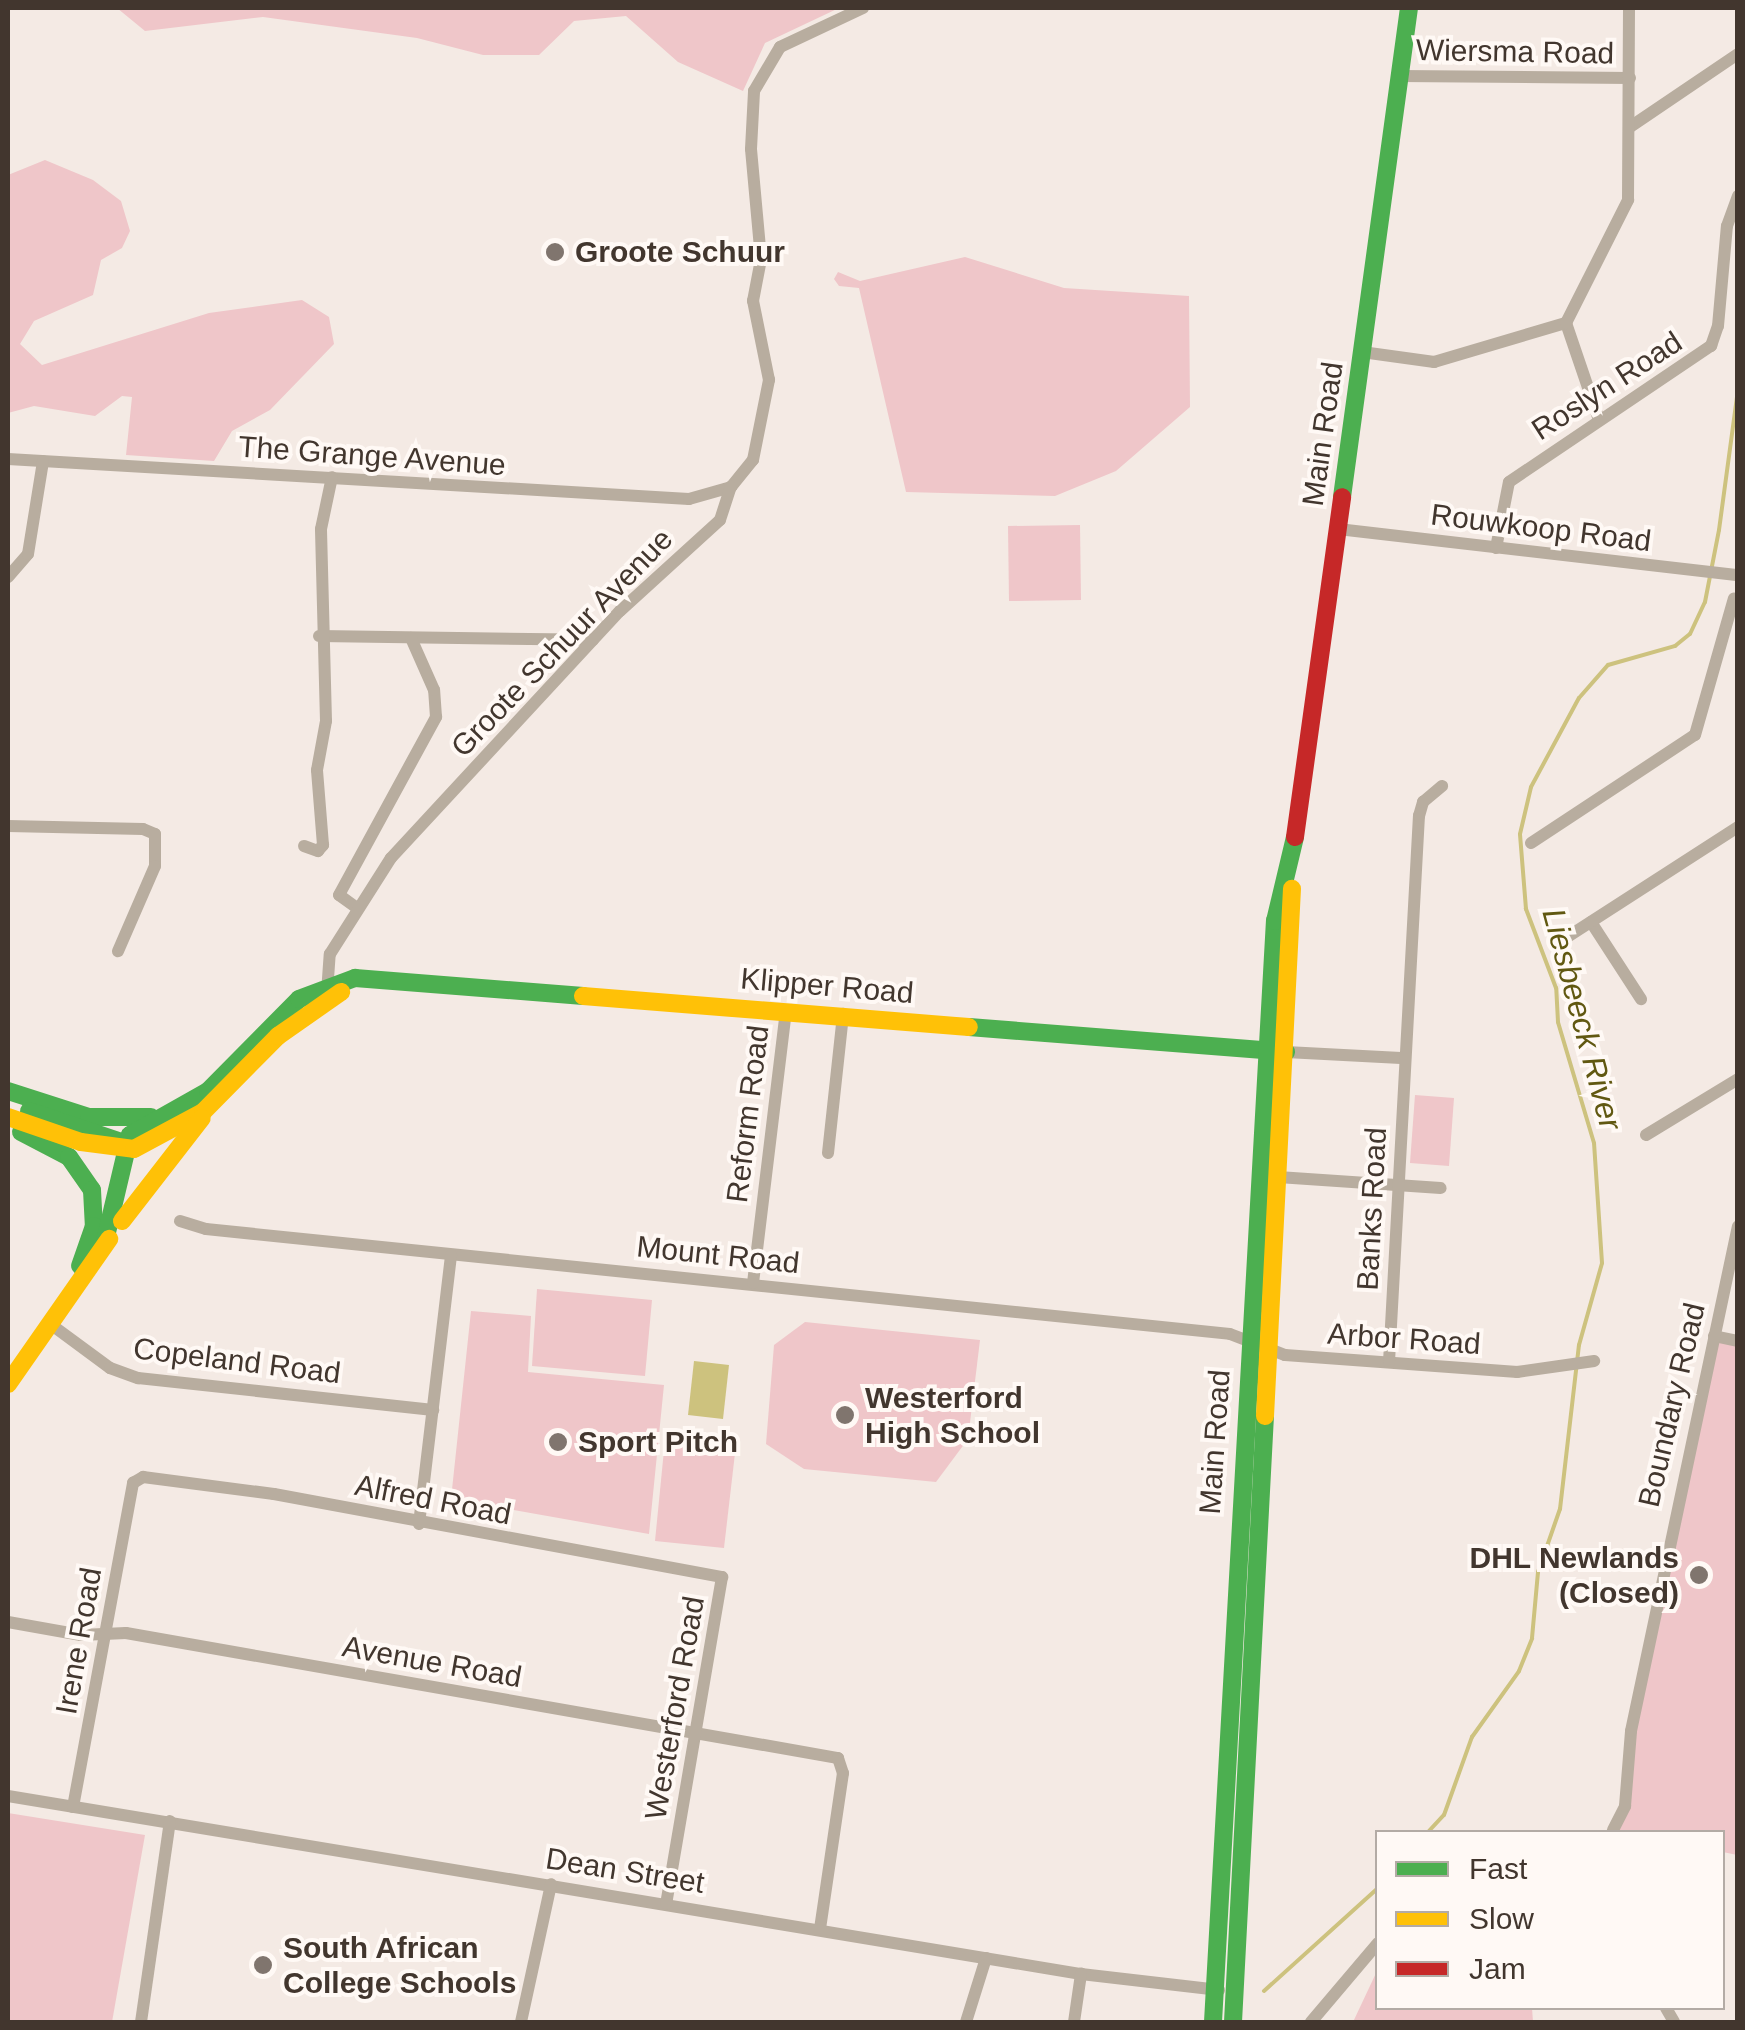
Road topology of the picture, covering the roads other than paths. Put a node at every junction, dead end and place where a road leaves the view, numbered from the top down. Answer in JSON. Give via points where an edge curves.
{"nodes":[{"id":1,"x":863,"y":8,"type":"edge"},
{"id":2,"x":1408,"y":8,"type":"edge"},
{"id":3,"x":1629,"y":8,"type":"edge"},
{"id":4,"x":1738,"y":54,"type":"edge"},
{"id":5,"x":1400,"y":76,"type":"junction"},
{"id":6,"x":1630,"y":78,"type":"junction"},
{"id":7,"x":1630,"y":126,"type":"junction"},
{"id":8,"x":1738,"y":196,"type":"edge"},
{"id":9,"x":1566,"y":323,"type":"junction"},
{"id":10,"x":1362,"y":352,"type":"junction"},
{"id":11,"x":1599,"y":420,"type":"junction"},
{"id":12,"x":8,"y":459,"type":"edge"},
{"id":13,"x":43,"y":461,"type":"junction"},
{"id":14,"x":332,"y":478,"type":"junction"},
{"id":15,"x":732,"y":487,"type":"junction"},
{"id":16,"x":1338,"y":529,"type":"junction"},
{"id":17,"x":1496,"y":548,"type":"junction"},
{"id":18,"x":1730,"y":576,"type":"edge"},
{"id":19,"x":8,"y":577,"type":"edge"},
{"id":20,"x":1736,"y":602,"type":"edge"},
{"id":21,"x":319,"y":636,"type":"junction"},
{"id":22,"x":411,"y":638,"type":"junction"},
{"id":23,"x":593,"y":640,"type":"junction"},
{"id":24,"x":1442,"y":786,"type":"dead end"},
{"id":25,"x":8,"y":826,"type":"edge"},
{"id":26,"x":1736,"y":831,"type":"edge"},
{"id":27,"x":1531,"y":843,"type":"dead end"},
{"id":28,"x":304,"y":846,"type":"dead end"},
{"id":29,"x":357,"y":908,"type":"junction"},
{"id":30,"x":1591,"y":922,"type":"junction"},
{"id":31,"x":1558,"y":944,"type":"dead end"},
{"id":32,"x":118,"y":951,"type":"dead end"},
{"id":33,"x":327,"y":991,"type":"junction"},
{"id":34,"x":1641,"y":999,"type":"dead end"},
{"id":35,"x":786,"y":1010,"type":"junction"},
{"id":36,"x":843,"y":1014,"type":"junction"},
{"id":37,"x":1276,"y":1052,"type":"junction"},
{"id":38,"x":1401,"y":1058,"type":"junction"},
{"id":39,"x":1738,"y":1078,"type":"edge"},
{"id":40,"x":8,"y":1092,"type":"edge"},
{"id":41,"x":8,"y":1101,"type":"edge"},
{"id":42,"x":215,"y":1102,"type":"junction"},
{"id":43,"x":8,"y":1116,"type":"edge"},
{"id":44,"x":162,"y":1116,"type":"junction"},
{"id":45,"x":8,"y":1124,"type":"edge"},
{"id":46,"x":1646,"y":1135,"type":"dead end"},
{"id":47,"x":128,"y":1146,"type":"junction"},
{"id":48,"x":828,"y":1153,"type":"dead end"},
{"id":49,"x":1278,"y":1177,"type":"junction"},
{"id":50,"x":1398,"y":1185,"type":"junction"},
{"id":51,"x":1441,"y":1188,"type":"dead end"},
{"id":52,"x":122,"y":1220,"type":"junction"},
{"id":53,"x":180,"y":1222,"type":"dead end"},
{"id":54,"x":1738,"y":1226,"type":"edge"},
{"id":55,"x":104,"y":1245,"type":"junction"},
{"id":56,"x":451,"y":1256,"type":"junction"},
{"id":57,"x":753,"y":1283,"type":"junction"},
{"id":58,"x":71,"y":1290,"type":"junction"},
{"id":59,"x":49,"y":1323,"type":"junction"},
{"id":60,"x":1714,"y":1336,"type":"junction"},
{"id":61,"x":1738,"y":1341,"type":"edge"},
{"id":62,"x":1258,"y":1347,"type":"junction"},
{"id":63,"x":1388,"y":1362,"type":"junction"},
{"id":64,"x":1594,"y":1362,"type":"dead end"},
{"id":65,"x":10,"y":1375,"type":"edge"},
{"id":66,"x":433,"y":1410,"type":"junction"},
{"id":67,"x":133,"y":1483,"type":"joint"},
{"id":68,"x":419,"y":1524,"type":"junction"},
{"id":69,"x":724,"y":1580,"type":"joint"},
{"id":70,"x":8,"y":1622,"type":"edge"},
{"id":71,"x":106,"y":1635,"type":"junction"},
{"id":72,"x":697,"y":1734,"type":"junction"},
{"id":73,"x":8,"y":1796,"type":"edge"},
{"id":74,"x":73,"y":1808,"type":"junction"},
{"id":75,"x":170,"y":1821,"type":"junction"},
{"id":76,"x":1611,"y":1830,"type":"edge"},
{"id":77,"x":551,"y":1884,"type":"junction"},
{"id":78,"x":666,"y":1903,"type":"junction"},
{"id":79,"x":820,"y":1929,"type":"junction"},
{"id":80,"x":1375,"y":1947,"type":"edge"},
{"id":81,"x":986,"y":1958,"type":"junction"},
{"id":82,"x":1081,"y":1974,"type":"junction"},
{"id":83,"x":1214,"y":1990,"type":"junction"},
{"id":84,"x":1234,"y":1991,"type":"junction"},
{"id":85,"x":141,"y":2022,"type":"edge"},
{"id":86,"x":521,"y":2022,"type":"edge"},
{"id":87,"x":966,"y":2022,"type":"edge"},
{"id":88,"x":1074,"y":2022,"type":"edge"},
{"id":89,"x":1213,"y":2022,"type":"edge"},
{"id":90,"x":1232,"y":2022,"type":"edge"},
{"id":91,"x":1311,"y":2022,"type":"edge"}],
"edges":[{"from":1,"to":15,"type":"street","name":"Groote Schuur Avenue","via":[[780,47],[754,92],[751,148],[761,259],[753,301],[769,380],[753,460]]},
{"from":2,"to":5,"type":"main road","name":"Main Road"},
{"from":3,"to":6,"type":"street"},
{"from":4,"to":7,"type":"street"},
{"from":5,"to":6,"type":"street","name":"Wiersma Road"},
{"from":5,"to":10,"type":"main road","name":"Main Road"},
{"from":6,"to":7,"type":"street"},
{"from":7,"to":9,"type":"street","via":[[1625,208]]},
{"from":8,"to":11,"type":"street","name":"Roslyn Road","via":[[1726,226],[1718,326],[1710,346]]},
{"from":9,"to":10,"type":"street","via":[[1434,362]]},
{"from":9,"to":11,"type":"street"},
{"from":10,"to":16,"type":"main road","name":"Main Road"},
{"from":11,"to":17,"type":"street","name":"Roslyn Road","via":[[1509,482]]},
{"from":12,"to":13,"type":"street","name":"The Grange Avenue"},
{"from":13,"to":14,"type":"street","name":"The Grange Avenue"},
{"from":13,"to":19,"type":"street","via":[[28,554]]},
{"from":14,"to":15,"type":"street","name":"The Grange Avenue","via":[[689,500]]},
{"from":14,"to":21,"type":"street","via":[[321,529]]},
{"from":15,"to":23,"type":"street","name":"Groote Schuur Avenue","via":[[720,520]]},
{"from":16,"to":17,"type":"street","name":"Rouwkoop Road"},
{"from":16,"to":37,"type":"main road","name":"Main Road","via":[[1291,868]]},
{"from":17,"to":18,"type":"street","name":"Rouwkoop Road"},
{"from":18,"to":20,"type":"street"},
{"from":20,"to":27,"type":"street","via":[[1695,735]]},
{"from":21,"to":22,"type":"street"},
{"from":21,"to":28,"type":"street","via":[[326,688],[317,770],[323,845],[318,852]]},
{"from":22,"to":23,"type":"street"},
{"from":22,"to":29,"type":"street","via":[[430,678],[436,718],[340,895]]},
{"from":23,"to":29,"type":"street","name":"Groote Schuur Avenue","via":[[391,858]]},
{"from":24,"to":38,"type":"street","name":"Banks Road","via":[[1420,811]]},
{"from":25,"to":32,"type":"street","via":[[143,828],[156,834],[154,866]]},
{"from":26,"to":30,"type":"street"},
{"from":29,"to":33,"type":"street","name":"Groote Schuur Avenue","via":[[330,954]]},
{"from":30,"to":31,"type":"street"},
{"from":30,"to":34,"type":"street"},
{"from":33,"to":35,"type":"main road","name":"Klipper Road","via":[[383,978]]},
{"from":33,"to":42,"type":"main road","name":"Klipper Road"},
{"from":33,"to":44,"type":"main road","name":"Klipper Road","via":[[280,1015],[208,1090]]},
{"from":35,"to":36,"type":"main road","name":"Klipper Road"},
{"from":35,"to":57,"type":"street","name":"Reform Road"},
{"from":36,"to":37,"type":"main road","name":"Klipper Road"},
{"from":36,"to":48,"type":"street"},
{"from":37,"to":38,"type":"street"},
{"from":37,"to":49,"type":"main road","name":"Main Road"},
{"from":37,"to":62,"type":"main road","name":"Main Road"},
{"from":38,"to":50,"type":"street","name":"Banks Road"},
{"from":39,"to":46,"type":"street"},
{"from":40,"to":44,"type":"main road","via":[[89,1117]]},
{"from":41,"to":47,"type":"main road"},
{"from":42,"to":47,"type":"main road","name":"Klipper Road"},
{"from":42,"to":52,"type":"main road"},
{"from":43,"to":47,"type":"main road"},
{"from":44,"to":47,"type":"main road","name":"Klipper Road"},
{"from":45,"to":58,"type":"main road","via":[[69,1157],[92,1190],[94,1226]]},
{"from":47,"to":52,"type":"main road"},
{"from":47,"to":55,"type":"main road"},
{"from":49,"to":50,"type":"street"},
{"from":49,"to":62,"type":"main road","name":"Main Road"},
{"from":50,"to":51,"type":"street"},
{"from":50,"to":63,"type":"street","name":"Banks Road"},
{"from":52,"to":55,"type":"main road"},
{"from":53,"to":56,"type":"street","name":"Mount Road"},
{"from":54,"to":60,"type":"street","name":"Boundary Road"},
{"from":55,"to":58,"type":"main road"},
{"from":56,"to":57,"type":"street","name":"Mount Road"},
{"from":56,"to":66,"type":"street"},
{"from":57,"to":62,"type":"street","name":"Mount Road","via":[[1230,1334]]},
{"from":58,"to":59,"type":"main road"},
{"from":59,"to":65,"type":"main road"},
{"from":59,"to":66,"type":"street","name":"Copeland Road","via":[[110,1368],[138,1378]]},
{"from":60,"to":61,"type":"street"},
{"from":60,"to":76,"type":"street","name":"Boundary Road","via":[[1631,1731],[1625,1806]]},
{"from":62,"to":63,"type":"street","name":"Arbor Road"},
{"from":62,"to":83,"type":"main road","name":"Main Road"},
{"from":62,"to":84,"type":"main road","name":"Main Road"},
{"from":63,"to":64,"type":"street","name":"Arbor Road","via":[[1518,1372]]},
{"from":66,"to":68,"type":"street"},
{"from":67,"to":68,"type":"street","name":"Alfred Road","via":[[143,1478],[274,1494]]},
{"from":67,"to":71,"type":"street","name":"Irene Road"},
{"from":68,"to":69,"type":"street","name":"Alfred Road"},
{"from":69,"to":72,"type":"street","name":"Westerford Road"},
{"from":70,"to":71,"type":"street","name":"Avenue Road"},
{"from":71,"to":72,"type":"street","name":"Avenue Road","via":[[126,1633]]},
{"from":71,"to":74,"type":"street","name":"Irene Road"},
{"from":72,"to":78,"type":"street","name":"Westerford Road"},
{"from":72,"to":79,"type":"street","name":"Avenue Road","via":[[844,1763]]},
{"from":73,"to":74,"type":"street","name":"Dean Street"},
{"from":74,"to":75,"type":"street","name":"Dean Street"},
{"from":75,"to":77,"type":"street","name":"Dean Street"},
{"from":75,"to":85,"type":"street"},
{"from":77,"to":78,"type":"street","name":"Dean Street"},
{"from":77,"to":86,"type":"street"},
{"from":78,"to":79,"type":"street","name":"Dean Street"},
{"from":79,"to":81,"type":"street","name":"Dean Street"},
{"from":80,"to":91,"type":"street"},
{"from":81,"to":82,"type":"street","name":"Dean Street"},
{"from":81,"to":87,"type":"street"},
{"from":82,"to":83,"type":"street","name":"Dean Street"},
{"from":82,"to":88,"type":"street"},
{"from":83,"to":84,"type":"street","name":"Dean Street"},
{"from":83,"to":89,"type":"main road","name":"Main Road"},
{"from":84,"to":90,"type":"main road","name":"Main Road"}]}
